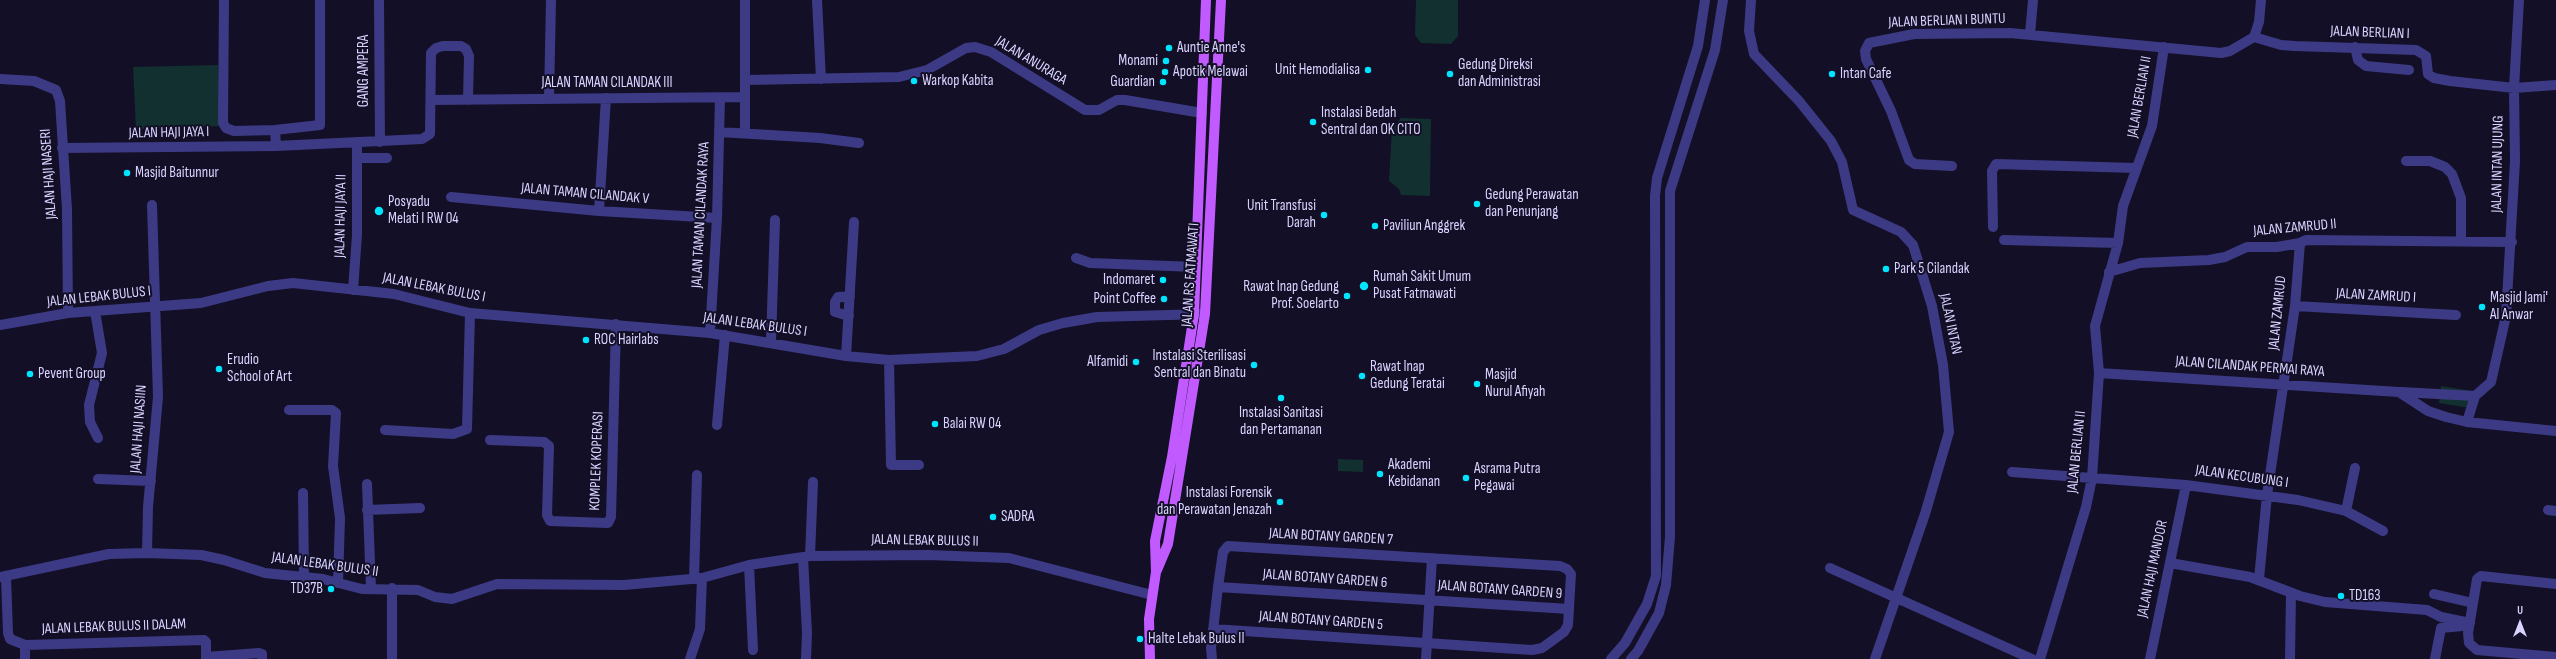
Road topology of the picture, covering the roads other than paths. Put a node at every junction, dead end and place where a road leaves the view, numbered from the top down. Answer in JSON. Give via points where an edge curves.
{"nodes":[{"id":1,"x":224,"y":0,"type":"edge"},
{"id":2,"x":320,"y":0,"type":"edge"},
{"id":3,"x":379,"y":0,"type":"edge"},
{"id":4,"x":551,"y":0,"type":"edge"},
{"id":5,"x":745,"y":0,"type":"edge"},
{"id":6,"x":817,"y":0,"type":"edge"},
{"id":7,"x":1206,"y":0,"type":"edge"},
{"id":8,"x":1221,"y":0,"type":"edge"},
{"id":9,"x":1705,"y":0,"type":"edge"},
{"id":10,"x":1723,"y":0,"type":"edge"},
{"id":11,"x":1750,"y":0,"type":"edge"},
{"id":12,"x":2033,"y":0,"type":"edge"},
{"id":13,"x":2262,"y":0,"type":"edge"},
{"id":14,"x":2519,"y":0,"type":"edge"},
{"id":15,"x":2030,"y":34,"type":"junction"},
{"id":16,"x":2254,"y":37,"type":"junction"},
{"id":17,"x":1698,"y":46,"type":"junction"},
{"id":18,"x":2164,"y":47,"type":"junction"},
{"id":19,"x":2355,"y":47,"type":"junction"},
{"id":20,"x":1715,"y":50,"type":"junction"},
{"id":21,"x":2409,"y":70,"type":"dead end"},
{"id":22,"x":0,"y":79,"type":"edge"},
{"id":23,"x":822,"y":79,"type":"junction"},
{"id":24,"x":746,"y":80,"type":"junction"},
{"id":25,"x":2556,"y":85,"type":"edge"},
{"id":26,"x":2514,"y":88,"type":"junction"},
{"id":27,"x":606,"y":98,"type":"junction"},
{"id":28,"x":720,"y":98,"type":"junction"},
{"id":29,"x":745,"y":98,"type":"junction"},
{"id":30,"x":549,"y":99,"type":"junction"},
{"id":31,"x":432,"y":100,"type":"junction"},
{"id":32,"x":468,"y":100,"type":"junction"},
{"id":33,"x":1202,"y":114,"type":"junction"},
{"id":34,"x":275,"y":130,"type":"junction"},
{"id":35,"x":719,"y":132,"type":"junction"},
{"id":36,"x":745,"y":133,"type":"junction"},
{"id":37,"x":357,"y":142,"type":"junction"},
{"id":38,"x":380,"y":142,"type":"junction"},
{"id":39,"x":859,"y":143,"type":"dead end"},
{"id":40,"x":276,"y":146,"type":"junction"},
{"id":41,"x":62,"y":148,"type":"junction"},
{"id":42,"x":357,"y":158,"type":"junction"},
{"id":43,"x":387,"y":158,"type":"dead end"},
{"id":44,"x":2406,"y":161,"type":"dead end"},
{"id":45,"x":1952,"y":166,"type":"dead end"},
{"id":46,"x":2136,"y":168,"type":"junction"},
{"id":47,"x":450,"y":197,"type":"dead end"},
{"id":48,"x":152,"y":205,"type":"dead end"},
{"id":49,"x":599,"y":211,"type":"junction"},
{"id":50,"x":717,"y":218,"type":"junction"},
{"id":51,"x":775,"y":220,"type":"dead end"},
{"id":52,"x":854,"y":222,"type":"dead end"},
{"id":53,"x":1993,"y":227,"type":"dead end"},
{"id":54,"x":2004,"y":240,"type":"dead end"},
{"id":55,"x":2461,"y":240,"type":"junction"},
{"id":56,"x":2512,"y":242,"type":"junction"},
{"id":57,"x":2300,"y":243,"type":"junction"},
{"id":58,"x":2118,"y":244,"type":"junction"},
{"id":59,"x":1076,"y":258,"type":"dead end"},
{"id":60,"x":1196,"y":267,"type":"junction"},
{"id":61,"x":2109,"y":272,"type":"junction"},
{"id":62,"x":353,"y":290,"type":"junction"},
{"id":63,"x":850,"y":296,"type":"junction"},
{"id":64,"x":154,"y":306,"type":"junction"},
{"id":65,"x":2295,"y":306,"type":"junction"},
{"id":66,"x":95,"y":311,"type":"junction"},
{"id":67,"x":68,"y":313,"type":"junction"},
{"id":68,"x":470,"y":313,"type":"junction"},
{"id":69,"x":1194,"y":314,"type":"junction"},
{"id":70,"x":1205,"y":314,"type":"junction"},
{"id":71,"x":2456,"y":315,"type":"dead end"},
{"id":72,"x":849,"y":316,"type":"junction"},
{"id":73,"x":616,"y":324,"type":"junction"},
{"id":74,"x":0,"y":325,"type":"edge"},
{"id":75,"x":710,"y":333,"type":"junction"},
{"id":76,"x":724,"y":335,"type":"junction"},
{"id":77,"x":771,"y":341,"type":"junction"},
{"id":78,"x":846,"y":356,"type":"junction"},
{"id":79,"x":888,"y":360,"type":"junction"},
{"id":80,"x":2099,"y":373,"type":"junction"},
{"id":81,"x":2284,"y":386,"type":"junction"},
{"id":82,"x":2399,"y":392,"type":"junction"},
{"id":83,"x":2475,"y":396,"type":"junction"},
{"id":84,"x":289,"y":410,"type":"dead end"},
{"id":85,"x":2467,"y":422,"type":"junction"},
{"id":86,"x":717,"y":425,"type":"dead end"},
{"id":87,"x":385,"y":430,"type":"dead end"},
{"id":88,"x":2556,"y":431,"type":"edge"},
{"id":89,"x":98,"y":438,"type":"dead end"},
{"id":90,"x":490,"y":440,"type":"dead end"},
{"id":91,"x":919,"y":465,"type":"dead end"},
{"id":92,"x":2355,"y":468,"type":"dead end"},
{"id":93,"x":2012,"y":472,"type":"dead end"},
{"id":94,"x":697,"y":475,"type":"dead end"},
{"id":95,"x":1168,"y":476,"type":"junction"},
{"id":96,"x":1180,"y":478,"type":"junction"},
{"id":97,"x":2092,"y":478,"type":"junction"},
{"id":98,"x":98,"y":479,"type":"dead end"},
{"id":99,"x":151,"y":481,"type":"junction"},
{"id":100,"x":814,"y":482,"type":"dead end"},
{"id":101,"x":367,"y":484,"type":"dead end"},
{"id":102,"x":2186,"y":485,"type":"junction"},
{"id":103,"x":1165,"y":492,"type":"junction"},
{"id":104,"x":303,"y":493,"type":"dead end"},
{"id":105,"x":1177,"y":494,"type":"junction"},
{"id":106,"x":2267,"y":495,"type":"junction"},
{"id":107,"x":420,"y":508,"type":"dead end"},
{"id":108,"x":367,"y":510,"type":"junction"},
{"id":109,"x":2346,"y":511,"type":"junction"},
{"id":110,"x":2383,"y":530,"type":"dead end"},
{"id":111,"x":1656,"y":537,"type":"junction"},
{"id":112,"x":1670,"y":537,"type":"junction"},
{"id":113,"x":147,"y":553,"type":"junction"},
{"id":114,"x":806,"y":556,"type":"junction"},
{"id":115,"x":1432,"y":558,"type":"junction"},
{"id":116,"x":2170,"y":563,"type":"junction"},
{"id":117,"x":749,"y":565,"type":"junction"},
{"id":118,"x":1830,"y":568,"type":"dead end"},
{"id":119,"x":1156,"y":572,"type":"junction"},
{"id":120,"x":3,"y":577,"type":"edge"},
{"id":121,"x":304,"y":577,"type":"junction"},
{"id":122,"x":698,"y":578,"type":"junction"},
{"id":123,"x":2259,"y":579,"type":"junction"},
{"id":124,"x":338,"y":583,"type":"junction"},
{"id":125,"x":2556,"y":584,"type":"edge"},
{"id":126,"x":1218,"y":587,"type":"junction"},
{"id":127,"x":392,"y":588,"type":"junction"},
{"id":128,"x":371,"y":589,"type":"junction"},
{"id":129,"x":2291,"y":593,"type":"junction"},
{"id":130,"x":2434,"y":594,"type":"dead end"},
{"id":131,"x":1152,"y":595,"type":"junction"},
{"id":132,"x":1895,"y":597,"type":"junction"},
{"id":133,"x":1430,"y":601,"type":"junction"},
{"id":134,"x":2473,"y":603,"type":"junction"},
{"id":135,"x":1569,"y":609,"type":"junction"},
{"id":136,"x":2469,"y":625,"type":"junction"},
{"id":137,"x":1213,"y":629,"type":"junction"},
{"id":138,"x":1427,"y":643,"type":"junction"},
{"id":139,"x":25,"y":644,"type":"junction"},
{"id":140,"x":753,"y":650,"type":"dead end"},
{"id":141,"x":2556,"y":657,"type":"edge"},
{"id":142,"x":206,"y":658,"type":"edge"},
{"id":143,"x":25,"y":659,"type":"edge"},
{"id":144,"x":262,"y":659,"type":"edge"},
{"id":145,"x":392,"y":659,"type":"edge"},
{"id":146,"x":690,"y":659,"type":"edge"},
{"id":147,"x":806,"y":659,"type":"edge"},
{"id":148,"x":1150,"y":659,"type":"edge"},
{"id":149,"x":1212,"y":659,"type":"edge"},
{"id":150,"x":1426,"y":659,"type":"edge"},
{"id":151,"x":1611,"y":659,"type":"edge"},
{"id":152,"x":1631,"y":659,"type":"edge"},
{"id":153,"x":1875,"y":659,"type":"edge"},
{"id":154,"x":2032,"y":659,"type":"edge"},
{"id":155,"x":2040,"y":659,"type":"edge"},
{"id":156,"x":2150,"y":659,"type":"edge"},
{"id":157,"x":2290,"y":659,"type":"edge"},
{"id":158,"x":2435,"y":659,"type":"edge"}],
"edges":[{"from":1,"to":34,"type":"street","name":"JALAN HAJI JAYA I","via":[[223,123],[226,128],[234,131]]},
{"from":2,"to":34,"type":"street","name":"JALAN HAJI JAYA I","via":[[320,125]]},
{"from":3,"to":38,"type":"street","name":"GANG AMPERA"},
{"from":4,"to":30,"type":"street"},
{"from":5,"to":24,"type":"street"},
{"from":6,"to":23,"type":"street"},
{"from":7,"to":33,"type":"main road","name":"JALAN RS FATMAWATI"},
{"from":8,"to":70,"type":"main road","name":"JALAN RS FATMAWATI"},
{"from":9,"to":17,"type":"street"},
{"from":10,"to":20,"type":"street"},
{"from":11,"to":132,"type":"street","name":"JALAN INTAN","via":[[1749,31],[1754,54],[1800,101],[1831,141],[1842,162],[1853,210],[1900,232],[1913,245],[1932,306],[1943,365],[1949,432],[1925,514]]},
{"from":12,"to":15,"type":"street"},
{"from":13,"to":16,"type":"street"},
{"from":14,"to":26,"type":"street","name":"JALAN INTAN UJUNG"},
{"from":15,"to":18,"type":"street"},
{"from":15,"to":45,"type":"street","name":"JALAN BERLIAN I BUNTU","via":[[1914,34],[1872,41],[1867,45],[1866,59],[1889,106],[1909,160],[1914,164]]},
{"from":16,"to":18,"type":"street","via":[[2221,53]]},
{"from":16,"to":19,"type":"street","name":"JALAN BERLIAN I","via":[[2281,45]]},
{"from":17,"to":20,"type":"street"},
{"from":17,"to":111,"type":"street","via":[[1657,178],[1655,196]]},
{"from":18,"to":46,"type":"street","name":"JALAN BERLIAN II","via":[[2152,126]]},
{"from":19,"to":21,"type":"street","via":[[2358,60],[2366,66]]},
{"from":19,"to":26,"type":"street","name":"JALAN BERLIAN I","via":[[2416,50],[2426,56],[2427,71],[2434,78]]},
{"from":20,"to":112,"type":"street","via":[[1670,191]]},
{"from":22,"to":41,"type":"street","name":"JALAN HAJI NASERI","via":[[34,81],[56,90],[60,101]]},
{"from":23,"to":24,"type":"street","name":"JALAN ANURAGA"},
{"from":23,"to":33,"type":"street","name":"JALAN ANURAGA","via":[[899,77],[927,70],[966,48],[975,47],[991,52],[1085,110],[1099,110],[1117,100],[1125,100]]},
{"from":24,"to":29,"type":"street"},
{"from":25,"to":26,"type":"street"},
{"from":26,"to":56,"type":"street","name":"JALAN INTAN UJUNG"},
{"from":27,"to":28,"type":"street","name":"JALAN TAMAN CILANDAK III"},
{"from":27,"to":30,"type":"street","name":"JALAN TAMAN CILANDAK III"},
{"from":27,"to":49,"type":"street"},
{"from":28,"to":29,"type":"street","name":"JALAN TAMAN CILANDAK III"},
{"from":28,"to":35,"type":"street","name":"JALAN TAMAN CILANDAK RAYA"},
{"from":29,"to":36,"type":"street"},
{"from":30,"to":32,"type":"street","name":"JALAN TAMAN CILANDAK III"},
{"from":31,"to":32,"type":"street","name":"JALAN TAMAN CILANDAK III"},
{"from":31,"to":32,"type":"street","via":[[431,53],[436,48],[453,46],[466,49],[469,56]]},
{"from":31,"to":38,"type":"street","via":[[430,134],[427,137]]},
{"from":33,"to":60,"type":"main road","name":"JALAN RS FATMAWATI"},
{"from":34,"to":40,"type":"street"},
{"from":35,"to":36,"type":"street"},
{"from":35,"to":50,"type":"street","name":"JALAN TAMAN CILANDAK RAYA"},
{"from":36,"to":39,"type":"street"},
{"from":37,"to":38,"type":"street"},
{"from":37,"to":40,"type":"street","name":"JALAN HAJI JAYA I"},
{"from":37,"to":42,"type":"street","name":"JALAN HAJI JAYA II"},
{"from":40,"to":41,"type":"street","name":"JALAN HAJI JAYA I"},
{"from":41,"to":67,"type":"street","name":"JALAN HAJI NASERI","via":[[67,209]]},
{"from":42,"to":43,"type":"street"},
{"from":42,"to":62,"type":"street","name":"JALAN HAJI JAYA II","via":[[357,235]]},
{"from":44,"to":55,"type":"street","via":[[2430,161],[2445,167],[2452,174],[2461,198]]},
{"from":46,"to":53,"type":"street","via":[[1996,164],[1992,170]]},
{"from":46,"to":58,"type":"street","name":"JALAN BERLIAN II","via":[[2123,206]]},
{"from":47,"to":49,"type":"street","name":"JALAN TAMAN CILANDAK V"},
{"from":48,"to":64,"type":"street"},
{"from":49,"to":50,"type":"street","name":"JALAN TAMAN CILANDAK V"},
{"from":50,"to":75,"type":"street","name":"JALAN TAMAN CILANDAK RAYA"},
{"from":51,"to":77,"type":"street"},
{"from":52,"to":63,"type":"street"},
{"from":54,"to":58,"type":"street"},
{"from":55,"to":56,"type":"street","name":"JALAN ZAMRUD II"},
{"from":55,"to":57,"type":"street","name":"JALAN ZAMRUD II","via":[[2306,240]]},
{"from":56,"to":83,"type":"street","name":"JALAN INTAN UJUNG","via":[[2506,316],[2491,382]]},
{"from":57,"to":61,"type":"street","name":"JALAN ZAMRUD II","via":[[2247,247],[2225,257],[2209,260],[2140,263]]},
{"from":57,"to":65,"type":"street","name":"JALAN ZAMRUD"},
{"from":58,"to":61,"type":"street","name":"JALAN BERLIAN II"},
{"from":59,"to":60,"type":"street","via":[[1090,263]]},
{"from":60,"to":69,"type":"main road","name":"JALAN RS FATMAWATI"},
{"from":61,"to":80,"type":"street","name":"JALAN BERLIAN II","via":[[2095,326]]},
{"from":62,"to":64,"type":"street","name":"JALAN LEBAK BULUS I","via":[[283,284],[201,303]]},
{"from":62,"to":68,"type":"street","name":"JALAN LEBAK BULUS I","via":[[394,294]]},
{"from":63,"to":72,"type":"street"},
{"from":63,"to":72,"type":"street","via":[[838,297],[835,302],[835,312]]},
{"from":64,"to":66,"type":"street","name":"JALAN LEBAK BULUS I"},
{"from":64,"to":99,"type":"street","name":"JALAN HAJI NASIIN","via":[[158,397]]},
{"from":65,"to":71,"type":"street","name":"JALAN ZAMRUD I"},
{"from":65,"to":81,"type":"street","name":"JALAN ZAMRUD"},
{"from":66,"to":67,"type":"street","name":"JALAN LEBAK BULUS I"},
{"from":66,"to":89,"type":"street","via":[[102,353],[89,405],[90,422]]},
{"from":67,"to":74,"type":"street","name":"JALAN LEBAK BULUS I"},
{"from":68,"to":73,"type":"street","name":"JALAN LEBAK BULUS I"},
{"from":68,"to":87,"type":"street","via":[[467,429],[453,434]]},
{"from":69,"to":70,"type":"street","name":"JALAN LEBAK BULUS I"},
{"from":69,"to":79,"type":"street","name":"JALAN LEBAK BULUS I","via":[[1097,317],[1039,330],[1004,349],[978,356]]},
{"from":69,"to":95,"type":"main road","name":"JALAN RS FATMAWATI"},
{"from":70,"to":96,"type":"main road","name":"JALAN RS FATMAWATI"},
{"from":72,"to":78,"type":"street"},
{"from":73,"to":75,"type":"street","name":"JALAN LEBAK BULUS I"},
{"from":73,"to":90,"type":"street","name":"KOMPLEK KOPERASI","via":[[611,517],[608,523],[550,521],[547,515],[549,446],[544,442]]},
{"from":75,"to":76,"type":"street","name":"JALAN LEBAK BULUS I"},
{"from":76,"to":77,"type":"street","name":"JALAN LEBAK BULUS I"},
{"from":76,"to":86,"type":"street"},
{"from":77,"to":78,"type":"street","name":"JALAN LEBAK BULUS I"},
{"from":78,"to":79,"type":"street","name":"JALAN LEBAK BULUS I"},
{"from":79,"to":91,"type":"street","via":[[891,465]]},
{"from":80,"to":81,"type":"street","name":"JALAN CILANDAK PERMAI RAYA","via":[[2142,374]]},
{"from":80,"to":97,"type":"street","name":"JALAN BERLIAN II"},
{"from":81,"to":82,"type":"street","name":"JALAN CILANDAK PERMAI RAYA"},
{"from":81,"to":106,"type":"street","name":"JALAN ZAMRUD"},
{"from":82,"to":83,"type":"street","name":"JALAN CILANDAK PERMAI RAYA"},
{"from":82,"to":85,"type":"street","via":[[2428,411]]},
{"from":83,"to":85,"type":"street"},
{"from":84,"to":124,"type":"street","via":[[332,410],[336,413],[333,466],[340,518]]},
{"from":85,"to":88,"type":"street"},
{"from":92,"to":109,"type":"street"},
{"from":93,"to":97,"type":"street","name":"JALAN KECUBUNG I"},
{"from":94,"to":122,"type":"street"},
{"from":95,"to":96,"type":"main road"},
{"from":95,"to":103,"type":"main road","name":"JALAN RS FATMAWATI"},
{"from":96,"to":105,"type":"main road","name":"JALAN RS FATMAWATI"},
{"from":97,"to":102,"type":"street","name":"JALAN KECUBUNG I"},
{"from":97,"to":155,"type":"street","name":"JALAN BERLIAN II","via":[[2078,539]]},
{"from":98,"to":99,"type":"street"},
{"from":99,"to":113,"type":"street","name":"JALAN HAJI NASIIN"},
{"from":100,"to":114,"type":"street"},
{"from":101,"to":108,"type":"street"},
{"from":102,"to":106,"type":"street","name":"JALAN KECUBUNG I"},
{"from":102,"to":116,"type":"street","name":"JALAN HAJI MANDOR"},
{"from":103,"to":105,"type":"main road"},
{"from":103,"to":119,"type":"main road","name":"JALAN RS FATMAWATI","via":[[1155,541]]},
{"from":104,"to":121,"type":"street"},
{"from":105,"to":119,"type":"main road","name":"JALAN RS FATMAWATI","via":[[1168,544]]},
{"from":106,"to":109,"type":"street","name":"JALAN KECUBUNG I","via":[[2318,503]]},
{"from":106,"to":123,"type":"street","name":"JALAN ZAMRUD"},
{"from":107,"to":108,"type":"street"},
{"from":108,"to":128,"type":"street"},
{"from":109,"to":110,"type":"street","name":"JALAN KECUBUNG I"},
{"from":111,"to":112,"type":"street"},
{"from":111,"to":151,"type":"street","via":[[1656,576],[1647,604],[1625,643]]},
{"from":112,"to":152,"type":"street","via":[[1666,585],[1659,613]]},
{"from":113,"to":120,"type":"street","name":"JALAN LEBAK BULUS II","via":[[109,554]]},
{"from":113,"to":121,"type":"street","name":"JALAN LEBAK BULUS II","via":[[202,556],[265,573]]},
{"from":114,"to":117,"type":"street","name":"JALAN LEBAK BULUS II"},
{"from":114,"to":131,"type":"street","name":"JALAN LEBAK BULUS II","via":[[928,555],[1009,558]]},
{"from":114,"to":147,"type":"street"},
{"from":115,"to":126,"type":"street","name":"JALAN BOTANY GARDEN 7","via":[[1228,546],[1223,552]]},
{"from":115,"to":133,"type":"street"},
{"from":115,"to":135,"type":"street","name":"JALAN BOTANY GARDEN 7","via":[[1560,566],[1571,574]]},
{"from":116,"to":123,"type":"street"},
{"from":116,"to":156,"type":"street","name":"JALAN HAJI MANDOR"},
{"from":117,"to":122,"type":"street","name":"JALAN LEBAK BULUS II"},
{"from":117,"to":140,"type":"street"},
{"from":118,"to":132,"type":"street"},
{"from":119,"to":131,"type":"main road","name":"JALAN RS FATMAWATI"},
{"from":120,"to":139,"type":"street","via":[[8,633],[10,639]]},
{"from":121,"to":124,"type":"street","name":"JALAN LEBAK BULUS II"},
{"from":122,"to":127,"type":"street","name":"JALAN LEBAK BULUS II","via":[[624,586],[497,584],[452,599],[436,597],[418,590]]},
{"from":122,"to":146,"type":"street","via":[[700,629]]},
{"from":123,"to":129,"type":"street"},
{"from":124,"to":128,"type":"street","name":"JALAN LEBAK BULUS II"},
{"from":125,"to":134,"type":"street","via":[[2483,575],[2477,579]]},
{"from":126,"to":133,"type":"street","name":"JALAN BOTANY GARDEN 6"},
{"from":126,"to":137,"type":"street"},
{"from":127,"to":128,"type":"street","name":"JALAN LEBAK BULUS II"},
{"from":127,"to":145,"type":"street"},
{"from":129,"to":136,"type":"street","via":[[2325,602],[2427,610]]},
{"from":129,"to":157,"type":"street"},
{"from":130,"to":134,"type":"street"},
{"from":131,"to":148,"type":"main road","name":"JALAN RS FATMAWATI","via":[[1149,619]]},
{"from":132,"to":153,"type":"street"},
{"from":132,"to":154,"type":"street"},
{"from":133,"to":135,"type":"street","name":"JALAN BOTANY GARDEN 9"},
{"from":133,"to":138,"type":"street"},
{"from":134,"to":136,"type":"street"},
{"from":135,"to":138,"type":"street","name":"JALAN BOTANY GARDEN 5","via":[[1568,625],[1564,632],[1542,648],[1532,650]]},
{"from":136,"to":141,"type":"street","via":[[2469,643],[2477,650]]},
{"from":136,"to":158,"type":"street","via":[[2441,628]]},
{"from":137,"to":138,"type":"street","name":"JALAN BOTANY GARDEN 5"},
{"from":137,"to":149,"type":"street"},
{"from":138,"to":150,"type":"street"},
{"from":139,"to":142,"type":"street","name":"JALAN LEBAK BULUS II DALAM","via":[[204,640]]},
{"from":139,"to":143,"type":"street"},
{"from":142,"to":144,"type":"street","via":[[259,653],[262,654]]}]}
